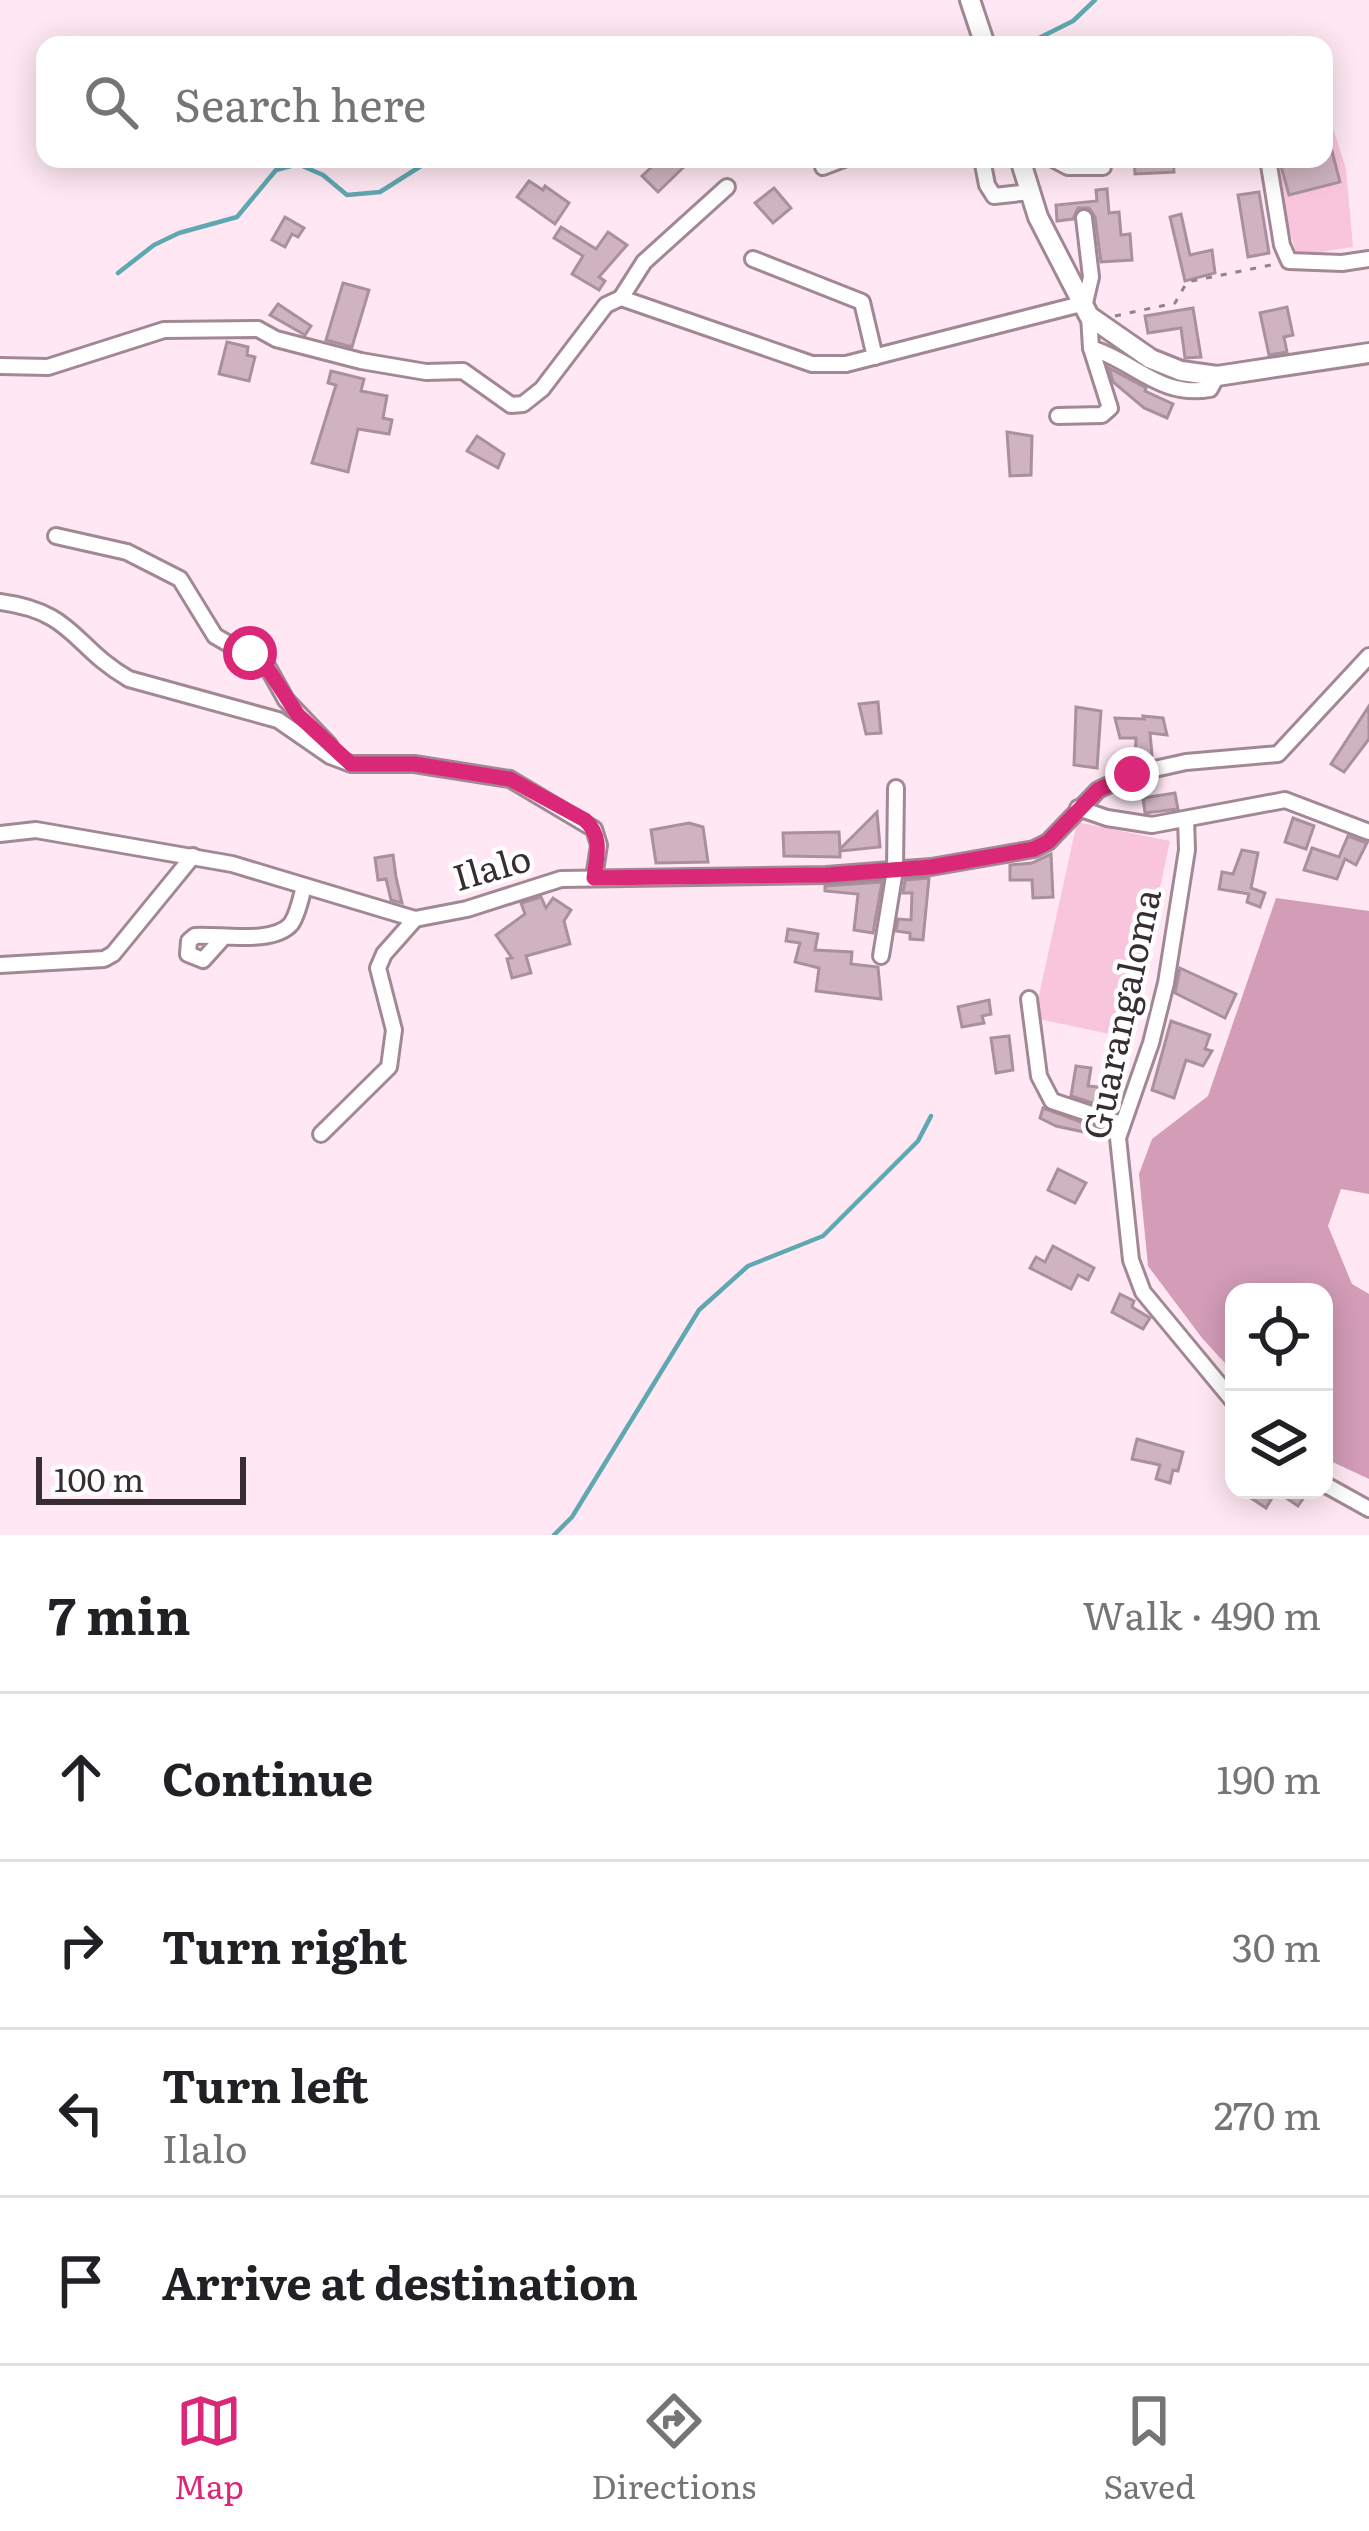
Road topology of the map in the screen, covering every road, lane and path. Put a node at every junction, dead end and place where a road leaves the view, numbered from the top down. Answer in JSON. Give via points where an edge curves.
{"nodes":[{"id":1,"x":970,"y":0,"type":"edge"},
{"id":2,"x":982,"y":36,"type":"edge"},
{"id":3,"x":984,"y":168,"type":"edge"},
{"id":4,"x":1023,"y":168,"type":"edge"},
{"id":5,"x":1269,"y":168,"type":"edge"},
{"id":6,"x":727,"y":187,"type":"dead end"},
{"id":7,"x":1030,"y":192,"type":"junction"},
{"id":8,"x":1084,"y":218,"type":"dead end"},
{"id":9,"x":753,"y":259,"type":"dead end"},
{"id":10,"x":1369,"y":259,"type":"edge"},
{"id":11,"x":1289,"y":261,"type":"junction"},
{"id":12,"x":621,"y":298,"type":"junction"},
{"id":13,"x":1087,"y":309,"type":"junction"},
{"id":14,"x":1107,"y":331,"type":"junction"},
{"id":15,"x":1091,"y":348,"type":"junction"},
{"id":16,"x":1369,"y":353,"type":"edge"},
{"id":17,"x":875,"y":357,"type":"junction"},
{"id":18,"x":0,"y":366,"type":"edge"},
{"id":19,"x":1217,"y":376,"type":"junction"},
{"id":20,"x":1058,"y":416,"type":"dead end"},
{"id":21,"x":56,"y":536,"type":"dead end"},
{"id":22,"x":0,"y":602,"type":"edge"},
{"id":23,"x":1369,"y":656,"type":"edge"},
{"id":24,"x":351,"y":764,"type":"junction"},
{"id":25,"x":896,"y":788,"type":"dead end"},
{"id":26,"x":1078,"y":808,"type":"junction"},
{"id":27,"x":1186,"y":819,"type":"junction"},
{"id":28,"x":1369,"y":832,"type":"edge"},
{"id":29,"x":0,"y":834,"type":"edge"},
{"id":30,"x":193,"y":856,"type":"junction"},
{"id":31,"x":895,"y":870,"type":"junction"},
{"id":32,"x":594,"y":878,"type":"junction"},
{"id":33,"x":304,"y":886,"type":"junction"},
{"id":34,"x":415,"y":919,"type":"junction"},
{"id":35,"x":221,"y":940,"type":"dead end"},
{"id":36,"x":881,"y":956,"type":"dead end"},
{"id":37,"x":0,"y":964,"type":"edge"},
{"id":38,"x":1029,"y":999,"type":"dead end"},
{"id":39,"x":1121,"y":1124,"type":"junction"},
{"id":40,"x":321,"y":1134,"type":"dead end"},
{"id":41,"x":1225,"y":1391,"type":"edge"},
{"id":42,"x":1333,"y":1489,"type":"edge"},
{"id":43,"x":1369,"y":1509,"type":"edge"}],
"edges":[{"from":1,"to":2,"type":"main road"},
{"from":3,"to":7,"type":"street","via":[[994,196]]},
{"from":4,"to":7,"type":"main road"},
{"from":5,"to":11,"type":"street"},
{"from":6,"to":12,"type":"street","via":[[644,262]]},
{"from":7,"to":13,"type":"main road"},
{"from":8,"to":13,"type":"street"},
{"from":9,"to":17,"type":"street","via":[[862,302]]},
{"from":10,"to":11,"type":"street"},
{"from":11,"to":14,"type":"path","via":[[1187,282],[1175,302],[1121,312]]},
{"from":12,"to":17,"type":"street","via":[[812,364]]},
{"from":12,"to":18,"type":"street","via":[[523,404],[511,405],[463,371],[361,361],[258,328],[164,330],[48,367]]},
{"from":13,"to":14,"type":"main road"},
{"from":13,"to":15,"type":"street"},
{"from":13,"to":17,"type":"street","via":[[958,332]]},
{"from":14,"to":19,"type":"main road","via":[[1151,359]]},
{"from":15,"to":19,"type":"street","via":[[1177,390],[1210,388]]},
{"from":15,"to":20,"type":"street","via":[[1110,408]]},
{"from":16,"to":19,"type":"main road"},
{"from":21,"to":24,"type":"street","via":[[127,552],[180,579],[215,636],[266,666],[298,715]]},
{"from":22,"to":24,"type":"street","via":[[59,620],[129,679],[278,720]]},
{"from":23,"to":26,"type":"street","name":"Ilalo","via":[[1278,754],[1132,774]]},
{"from":24,"to":32,"type":"street","via":[[510,779],[594,829]]},
{"from":25,"to":31,"type":"street"},
{"from":26,"to":27,"type":"street","via":[[1152,825]]},
{"from":26,"to":31,"type":"street","name":"Ilalo","via":[[1041,847]]},
{"from":27,"to":28,"type":"street","via":[[1285,800]]},
{"from":27,"to":39,"type":"street","name":"Guarangaloma","via":[[1166,983]]},
{"from":29,"to":30,"type":"street","name":"Ilalo","via":[[36,830]]},
{"from":30,"to":33,"type":"street","name":"Ilalo"},
{"from":30,"to":37,"type":"street","via":[[113,954]]},
{"from":31,"to":32,"type":"street","name":"Ilalo"},
{"from":31,"to":36,"type":"street"},
{"from":32,"to":34,"type":"street","name":"Ilalo","via":[[561,879]]},
{"from":33,"to":34,"type":"street","name":"Ilalo"},
{"from":33,"to":35,"type":"street","via":[[284,930]]},
{"from":34,"to":40,"type":"street","via":[[378,968],[394,1030],[388,1067]]},
{"from":38,"to":39,"type":"street","via":[[1039,1076],[1052,1101]]},
{"from":39,"to":41,"type":"street","name":"Guarangaloma","via":[[1125,1217],[1143,1292]]},
{"from":42,"to":43,"type":"street"}]}
